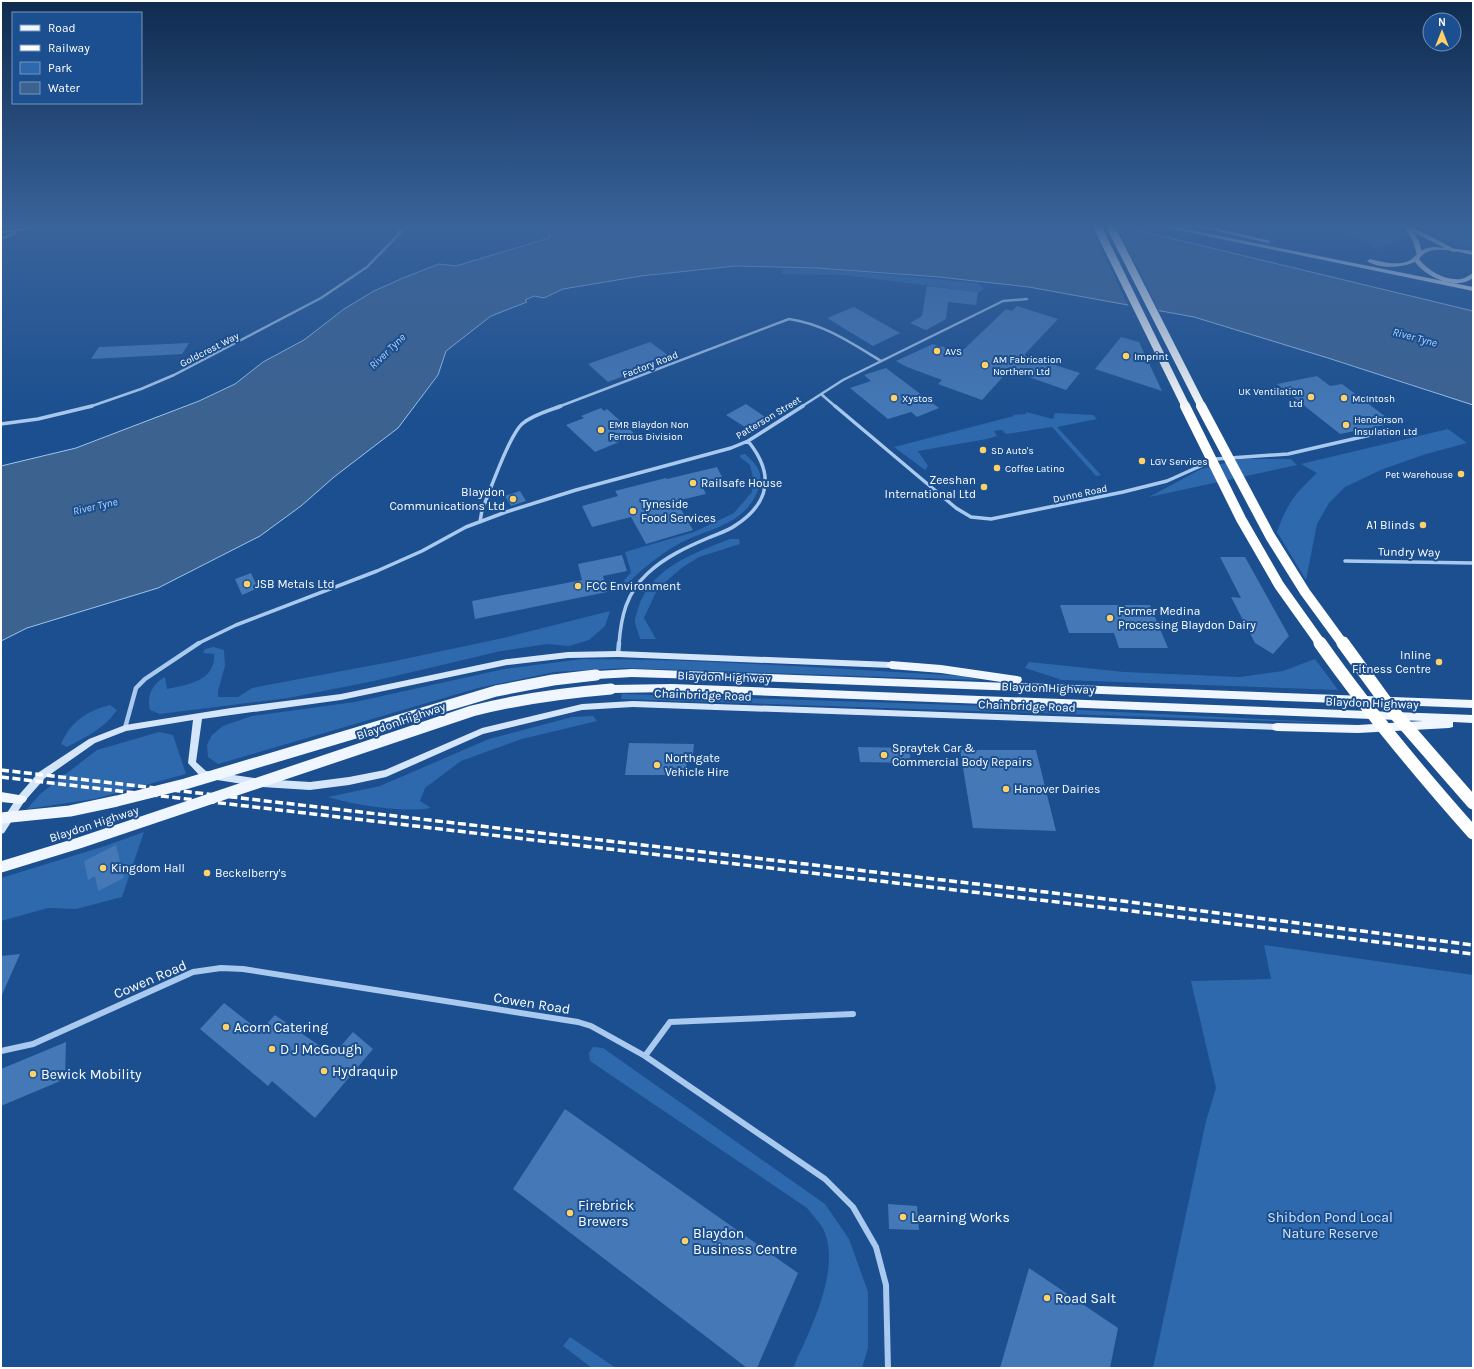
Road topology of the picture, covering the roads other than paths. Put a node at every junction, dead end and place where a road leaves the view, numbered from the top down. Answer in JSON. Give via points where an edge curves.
{"nodes":[{"id":1,"x":333,"y":290,"type":"edge"},
{"id":2,"x":1128,"y":290,"type":"edge"},
{"id":3,"x":1142,"y":290,"type":"edge"},
{"id":4,"x":1027,"y":299,"type":"dead end"},
{"id":5,"x":881,"y":361,"type":"junction"},
{"id":6,"x":821,"y":394,"type":"junction"},
{"id":7,"x":1,"y":424,"type":"edge"},
{"id":8,"x":1379,"y":433,"type":"dead end"},
{"id":9,"x":748,"y":441,"type":"junction"},
{"id":10,"x":480,"y":522,"type":"junction"},
{"id":11,"x":1345,"y":561,"type":"dead end"},
{"id":12,"x":1473,"y":563,"type":"edge"},
{"id":13,"x":618,"y":654,"type":"junction"},
{"id":14,"x":891,"y":665,"type":"joint"},
{"id":15,"x":1068,"y":687,"type":"junction"},
{"id":16,"x":1473,"y":704,"type":"edge"},
{"id":17,"x":198,"y":716,"type":"junction"},
{"id":18,"x":1473,"y":719,"type":"edge"},
{"id":19,"x":1473,"y":723,"type":"edge"},
{"id":20,"x":1277,"y":727,"type":"joint"},
{"id":21,"x":124,"y":728,"type":"junction"},
{"id":22,"x":1,"y":797,"type":"edge"},
{"id":23,"x":21,"y":799,"type":"junction"},
{"id":24,"x":1473,"y":803,"type":"edge"},
{"id":25,"x":1,"y":818,"type":"edge"},
{"id":26,"x":1,"y":830,"type":"edge"},
{"id":27,"x":1473,"y":833,"type":"edge"},
{"id":28,"x":1,"y":867,"type":"edge"},
{"id":29,"x":853,"y":1014,"type":"dead end"},
{"id":30,"x":1,"y":1052,"type":"edge"},
{"id":31,"x":645,"y":1056,"type":"junction"},
{"id":32,"x":888,"y":1368,"type":"edge"}],
"edges":[{"from":1,"to":7,"type":"street","name":"Goldcrest Way","via":[[191,367],[143,389],[99,405],[45,418]]},
{"from":2,"to":27,"type":"highway","bridge":true,"via":[[1238,513],[1280,586],[1352,689],[1409,760]]},
{"from":3,"to":24,"type":"highway","bridge":true,"via":[[1236,474],[1305,592],[1391,708]]},
{"from":4,"to":5,"type":"street","name":"Patterson Street","via":[[1003,301]]},
{"from":5,"to":6,"type":"street","name":"Patterson Street"},
{"from":5,"to":10,"type":"street","name":"Factory Road","via":[[816,323],[789,319],[539,414],[522,424],[513,436],[482,510]]},
{"from":6,"to":8,"type":"street","name":"Dunne Road","via":[[956,508],[972,517],[984,519],[1015,515],[1167,481],[1216,459],[1288,454]]},
{"from":6,"to":9,"type":"street","name":"Patterson Street"},
{"from":9,"to":10,"type":"street","name":"Patterson Street","via":[[720,453],[576,490]]},
{"from":9,"to":13,"type":"street","via":[[764,463],[767,475],[765,490],[755,508],[746,519],[735,526],[667,560],[643,577],[626,605]]},
{"from":10,"to":21,"type":"street","name":"Patterson Street","via":[[378,571],[236,625],[192,647],[136,688]]},
{"from":11,"to":12,"type":"street","name":"Tundry Way"},
{"from":13,"to":14,"type":"main road"},
{"from":13,"to":17,"type":"main road","via":[[568,654],[506,662],[341,697]]},
{"from":14,"to":15,"type":"main road","via":[[941,669]]},
{"from":15,"to":16,"type":"main road","name":"Blaydon Highway"},
{"from":15,"to":25,"type":"main road","name":"Blaydon Highway","bridge":true,"via":[[632,673],[553,680],[496,691],[185,784],[70,811]]},
{"from":17,"to":20,"type":"main road","name":"Chainbridge Road","via":[[192,763],[204,774],[262,783],[310,786],[386,773],[482,731],[582,707],[633,704]]},
{"from":17,"to":21,"type":"main road"},
{"from":18,"to":28,"type":"main road","name":"Blaydon Highway","bridge":true,"via":[[672,688],[611,689],[554,694],[472,711],[87,841]]},
{"from":19,"to":20,"type":"main road","via":[[1358,729]]},
{"from":21,"to":23,"type":"main road","via":[[92,741],[58,762],[42,775]]},
{"from":22,"to":23,"type":"main road"},
{"from":23,"to":26,"type":"main road"},
{"from":29,"to":31,"type":"street","via":[[670,1022]]},
{"from":30,"to":31,"type":"street","name":"Cowen Road","via":[[33,1044],[193,972],[221,968],[243,969],[578,1022],[591,1026]]},
{"from":31,"to":32,"type":"street","name":"Cowen Road","via":[[825,1179],[853,1207],[876,1247],[886,1285]]}]}
